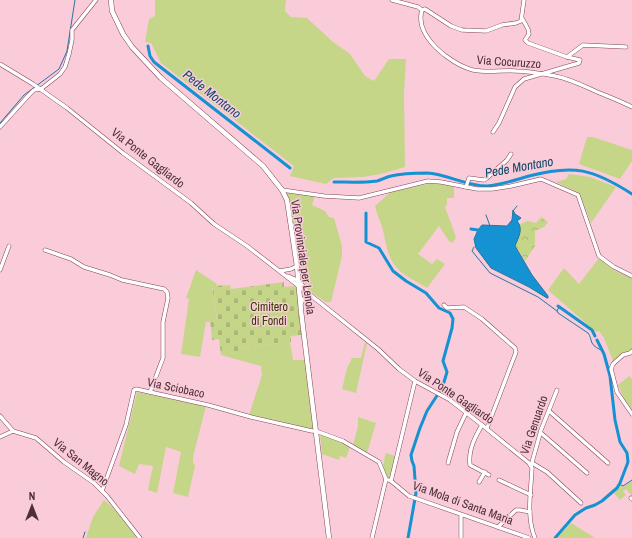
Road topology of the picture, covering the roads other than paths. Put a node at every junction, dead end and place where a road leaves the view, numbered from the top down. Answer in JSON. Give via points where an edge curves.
{"nodes":[{"id":1,"x":96,"y":0,"type":"edge"},
{"id":2,"x":111,"y":0,"type":"edge"},
{"id":3,"x":392,"y":0,"type":"edge"},
{"id":4,"x":524,"y":0,"type":"edge"},
{"id":5,"x":422,"y":10,"type":"junction"},
{"id":6,"x":522,"y":18,"type":"junction"},
{"id":7,"x":626,"y":47,"type":"dead end"},
{"id":8,"x":567,"y":57,"type":"junction"},
{"id":9,"x":0,"y":64,"type":"edge"},
{"id":10,"x":543,"y":74,"type":"junction"},
{"id":11,"x":39,"y":88,"type":"junction"},
{"id":12,"x":632,"y":107,"type":"edge"},
{"id":13,"x":0,"y":127,"type":"edge"},
{"id":14,"x":493,"y":132,"type":"dead end"},
{"id":15,"x":511,"y":154,"type":"dead end"},
{"id":16,"x":467,"y":186,"type":"junction"},
{"id":17,"x":282,"y":190,"type":"junction"},
{"id":18,"x":10,"y":246,"type":"dead end"},
{"id":19,"x":45,"y":250,"type":"dead end"},
{"id":20,"x":297,"y":266,"type":"junction"},
{"id":21,"x":0,"y":270,"type":"edge"},
{"id":22,"x":280,"y":272,"type":"junction"},
{"id":23,"x":632,"y":276,"type":"edge"},
{"id":24,"x":299,"y":281,"type":"junction"},
{"id":25,"x":299,"y":288,"type":"junction"},
{"id":26,"x":312,"y":297,"type":"junction"},
{"id":27,"x":301,"y":305,"type":"junction"},
{"id":28,"x":444,"y":305,"type":"dead end"},
{"id":29,"x":632,"y":351,"type":"edge"},
{"id":30,"x":415,"y":381,"type":"junction"},
{"id":31,"x":557,"y":390,"type":"dead end"},
{"id":32,"x":150,"y":392,"type":"junction"},
{"id":33,"x":549,"y":411,"type":"junction"},
{"id":34,"x":466,"y":413,"type":"junction"},
{"id":35,"x":632,"y":414,"type":"edge"},
{"id":36,"x":0,"y":416,"type":"edge"},
{"id":37,"x":482,"y":425,"type":"junction"},
{"id":38,"x":487,"y":428,"type":"junction"},
{"id":39,"x":13,"y":431,"type":"junction"},
{"id":40,"x":316,"y":431,"type":"junction"},
{"id":41,"x":541,"y":433,"type":"junction"},
{"id":42,"x":0,"y":437,"type":"edge"},
{"id":43,"x":448,"y":463,"type":"dead end"},
{"id":44,"x":608,"y":463,"type":"dead end"},
{"id":45,"x":531,"y":464,"type":"junction"},
{"id":46,"x":485,"y":472,"type":"junction"},
{"id":47,"x":587,"y":473,"type":"dead end"},
{"id":48,"x":489,"y":475,"type":"dead end"},
{"id":49,"x":386,"y":479,"type":"junction"},
{"id":50,"x":499,"y":480,"type":"dead end"},
{"id":51,"x":392,"y":481,"type":"junction"},
{"id":52,"x":479,"y":482,"type":"dead end"},
{"id":53,"x":102,"y":491,"type":"junction"},
{"id":54,"x":531,"y":495,"type":"junction"},
{"id":55,"x":581,"y":503,"type":"dead end"},
{"id":56,"x":530,"y":512,"type":"junction"},
{"id":57,"x":461,"y":515,"type":"junction"},
{"id":58,"x":498,"y":527,"type":"junction"},
{"id":59,"x":140,"y":538,"type":"edge"},
{"id":60,"x":329,"y":538,"type":"edge"},
{"id":61,"x":372,"y":538,"type":"edge"},
{"id":62,"x":460,"y":538,"type":"edge"},
{"id":63,"x":529,"y":538,"type":"edge"},
{"id":64,"x":535,"y":538,"type":"edge"}],
"edges":[{"from":1,"to":11,"type":"street","via":[[72,30],[65,67],[60,74]]},
{"from":2,"to":17,"type":"main road","name":"Via Provinciale per Lenola","via":[[112,11],[132,46],[161,78],[263,166]]},
{"from":3,"to":5,"type":"street"},
{"from":4,"to":6,"type":"street"},
{"from":5,"to":6,"type":"street","via":[[427,10],[462,30],[486,31],[516,23]]},
{"from":5,"to":10,"type":"street","name":"Via Cocuruzzo","via":[[421,23],[428,38],[457,63],[472,70]]},
{"from":6,"to":8,"type":"street","via":[[529,34],[525,40],[528,43]]},
{"from":7,"to":8,"type":"street","via":[[583,45]]},
{"from":8,"to":10,"type":"street","via":[[580,60],[579,63]]},
{"from":9,"to":11,"type":"street","name":"Via Ponte Gagliardo"},
{"from":10,"to":12,"type":"street","name":"Via Cocuruzzo","via":[[577,82]]},
{"from":10,"to":14,"type":"street","via":[[524,79],[515,87]]},
{"from":11,"to":13,"type":"street","via":[[34,90]]},
{"from":11,"to":22,"type":"street","name":"Via Ponte Gagliardo"},
{"from":15,"to":16,"type":"street","via":[[487,178],[469,178]]},
{"from":16,"to":17,"type":"street","via":[[428,181],[359,198]]},
{"from":16,"to":23,"type":"street","via":[[492,189],[541,179],[574,192],[578,195],[600,256]]},
{"from":17,"to":20,"type":"main road","name":"Via Provinciale per Lenola","via":[[287,200]]},
{"from":18,"to":21,"type":"street"},
{"from":19,"to":32,"type":"street","via":[[71,259],[84,267],[122,280],[159,287],[167,292],[162,334],[163,358]]},
{"from":20,"to":22,"type":"street"},
{"from":20,"to":24,"type":"main road","name":"Via Provinciale per Lenola"},
{"from":22,"to":24,"type":"street","name":"Via Ponte Gagliardo"},
{"from":22,"to":25,"type":"street","name":"Via Ponte Gagliardo"},
{"from":24,"to":25,"type":"main road","name":"Via Provinciale per Lenola"},
{"from":24,"to":26,"type":"street","name":"Via Ponte Gagliardo"},
{"from":25,"to":26,"type":"street","name":"Via Ponte Gagliardo"},
{"from":25,"to":27,"type":"main road","name":"Via Provinciale per Lenola"},
{"from":26,"to":27,"type":"street","via":[[303,299]]},
{"from":26,"to":30,"type":"street","name":"Via Ponte Gagliardo"},
{"from":27,"to":40,"type":"main road","name":"Via Provinciale per Lenola"},
{"from":28,"to":38,"type":"street","via":[[447,308],[464,306],[515,348],[516,352]]},
{"from":29,"to":35,"type":"street","via":[[623,355],[611,369],[617,392]]},
{"from":30,"to":34,"type":"street","name":"Via Ponte Gagliardo","via":[[440,394]]},
{"from":30,"to":51,"type":"street"},
{"from":31,"to":33,"type":"street","name":"Via Genuardo"},
{"from":32,"to":40,"type":"street","name":"Via Sciobaco"},
{"from":32,"to":53,"type":"street","name":"Via Sciobaco","via":[[134,390],[126,424]]},
{"from":33,"to":41,"type":"street","name":"Via Genuardo"},
{"from":33,"to":44,"type":"street"},
{"from":34,"to":37,"type":"street","name":"Via Ponte Gagliardo"},
{"from":34,"to":43,"type":"street","via":[[457,432]]},
{"from":36,"to":39,"type":"street"},
{"from":37,"to":38,"type":"street","name":"Via Ponte Gagliardo"},
{"from":37,"to":46,"type":"street","via":[[469,458],[470,464]]},
{"from":38,"to":45,"type":"street","name":"Via Ponte Gagliardo"},
{"from":39,"to":42,"type":"street"},
{"from":39,"to":53,"type":"street","name":"Via San Magno","via":[[36,438]]},
{"from":40,"to":49,"type":"street","via":[[343,441],[379,462]]},
{"from":40,"to":60,"type":"main road","name":"Via Provinciale per Lenola"},
{"from":41,"to":45,"type":"street","name":"Via Genuardo"},
{"from":41,"to":47,"type":"street"},
{"from":45,"to":54,"type":"street"},
{"from":45,"to":55,"type":"street","name":"Via Ponte Gagliardo","via":[[547,472]]},
{"from":46,"to":48,"type":"street"},
{"from":46,"to":52,"type":"street"},
{"from":49,"to":51,"type":"street","name":"Via Mola di Santa Maria"},
{"from":49,"to":61,"type":"street"},
{"from":50,"to":54,"type":"street"},
{"from":51,"to":57,"type":"street","name":"Via Mola di Santa Maria","via":[[409,496]]},
{"from":53,"to":59,"type":"street","name":"Via San Magno"},
{"from":54,"to":56,"type":"street"},
{"from":56,"to":58,"type":"street","via":[[516,510]]},
{"from":56,"to":64,"type":"street"},
{"from":57,"to":58,"type":"street","name":"Via Mola di Santa Maria"},
{"from":57,"to":62,"type":"street"},
{"from":58,"to":63,"type":"street","name":"Via Mola di Santa Maria"}]}
